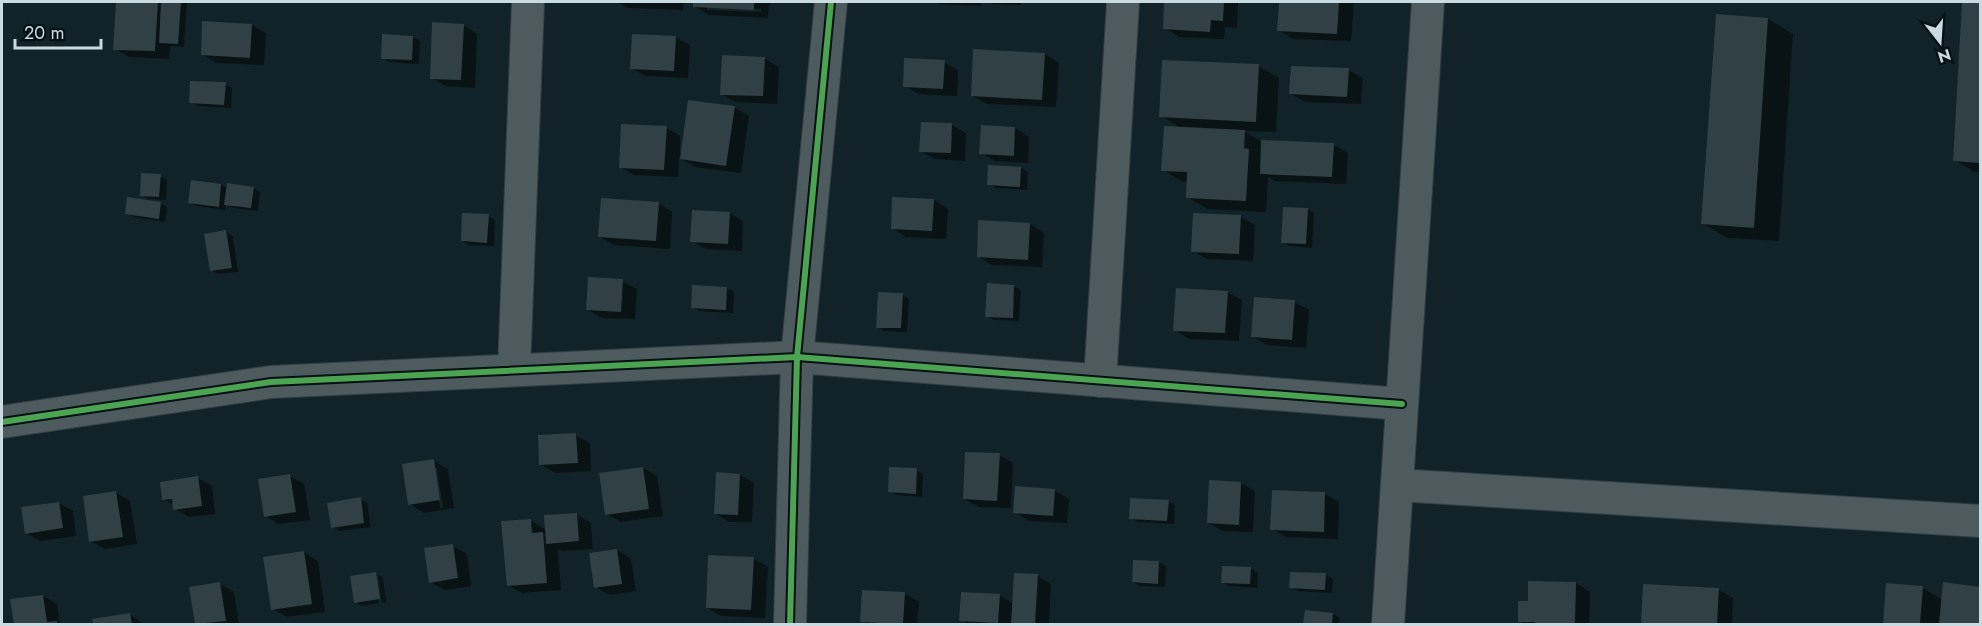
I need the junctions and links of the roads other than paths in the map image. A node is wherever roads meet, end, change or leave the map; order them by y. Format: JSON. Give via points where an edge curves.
{"nodes":[{"id":1,"x":528,"y":2,"type":"edge"},
{"id":2,"x":831,"y":2,"type":"edge"},
{"id":3,"x":1123,"y":2,"type":"edge"},
{"id":4,"x":1428,"y":2,"type":"edge"},
{"id":5,"x":796,"y":357,"type":"junction"},
{"id":6,"x":514,"y":370,"type":"junction"},
{"id":7,"x":1100,"y":381,"type":"junction"},
{"id":8,"x":1402,"y":404,"type":"junction"},
{"id":9,"x":2,"y":422,"type":"edge"},
{"id":10,"x":1397,"y":485,"type":"junction"},
{"id":11,"x":1980,"y":521,"type":"edge"},
{"id":12,"x":790,"y":624,"type":"edge"},
{"id":13,"x":1388,"y":624,"type":"edge"}],
"edges":[{"from":1,"to":6,"type":"street"},
{"from":2,"to":5,"type":"street"},
{"from":3,"to":7,"type":"street"},
{"from":4,"to":8,"type":"street"},
{"from":5,"to":6,"type":"street"},
{"from":5,"to":7,"type":"street"},
{"from":5,"to":12,"type":"street"},
{"from":6,"to":9,"type":"street","via":[[271,382]]},
{"from":7,"to":8,"type":"street"},
{"from":8,"to":10,"type":"street"},
{"from":10,"to":11,"type":"street"},
{"from":10,"to":13,"type":"street"}]}
